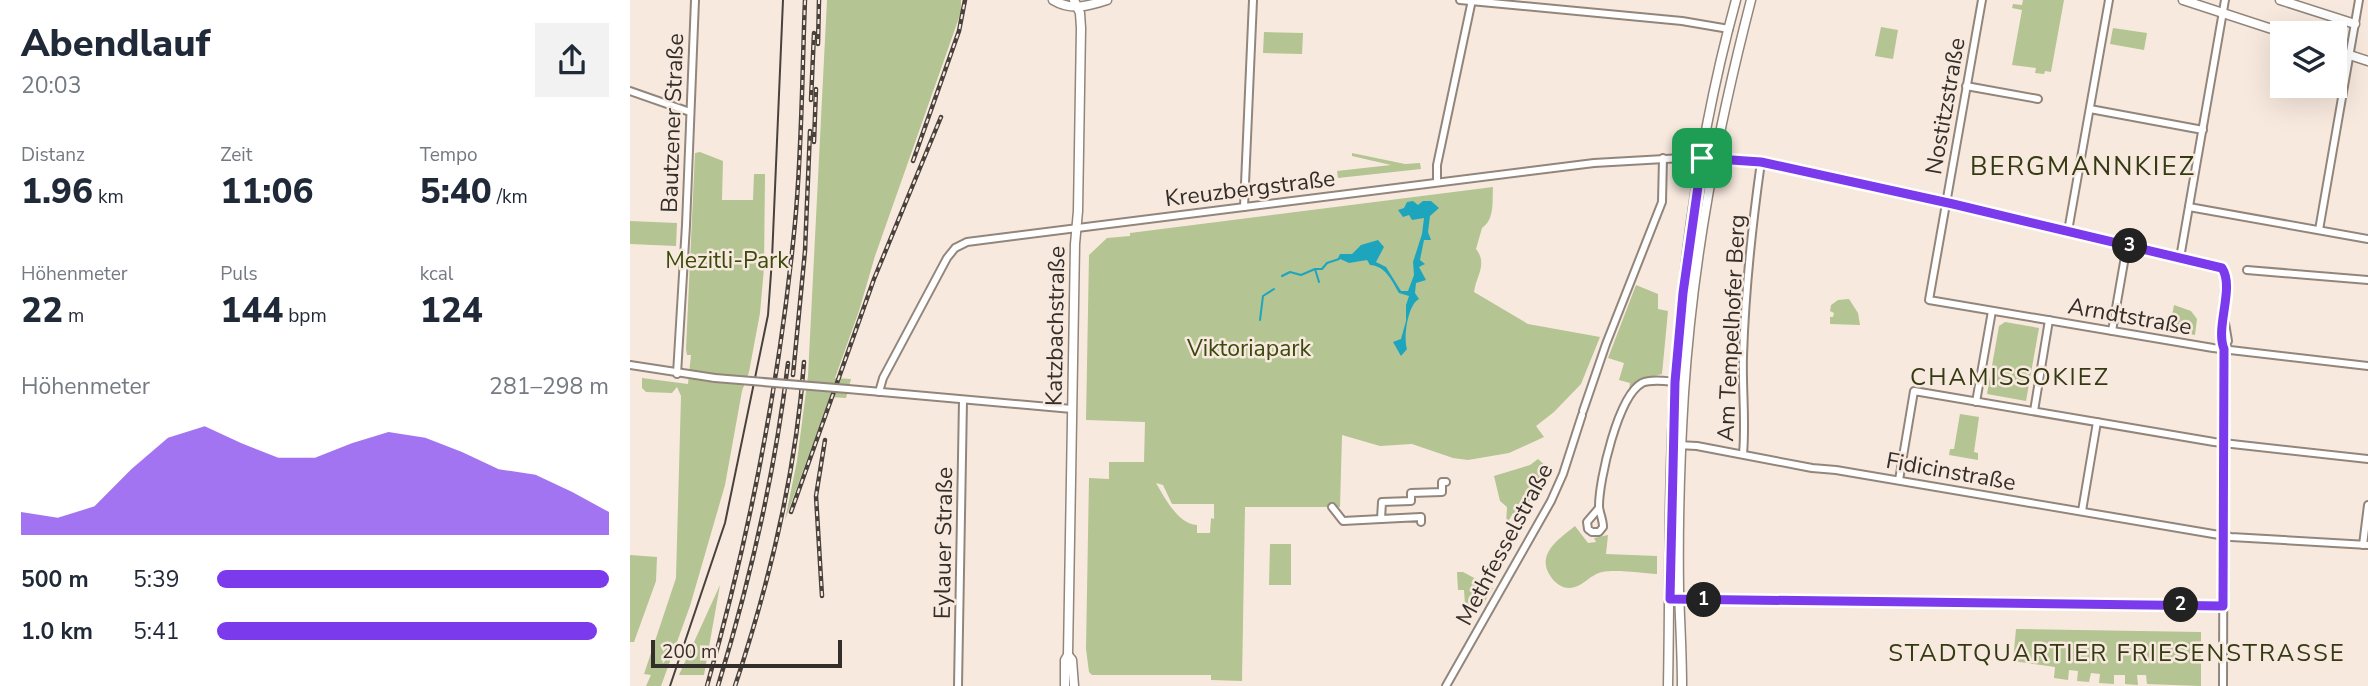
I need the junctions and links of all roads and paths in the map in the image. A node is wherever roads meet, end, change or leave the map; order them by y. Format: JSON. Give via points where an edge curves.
{"nodes":[{"id":1,"x":695,"y":0,"type":"edge"},
{"id":2,"x":1053,"y":0,"type":"edge"},
{"id":3,"x":1107,"y":0,"type":"edge"},
{"id":4,"x":1253,"y":0,"type":"edge"},
{"id":5,"x":1460,"y":0,"type":"edge"},
{"id":6,"x":1736,"y":0,"type":"edge"},
{"id":7,"x":1751,"y":0,"type":"edge"},
{"id":8,"x":1982,"y":0,"type":"edge"},
{"id":9,"x":2109,"y":0,"type":"edge"},
{"id":10,"x":2183,"y":0,"type":"edge"},
{"id":11,"x":2225,"y":0,"type":"edge"},
{"id":12,"x":2280,"y":0,"type":"edge"},
{"id":13,"x":2359,"y":0,"type":"edge"},
{"id":14,"x":1472,"y":1,"type":"edge"},
{"id":15,"x":1076,"y":3,"type":"edge"},
{"id":16,"x":2223,"y":13,"type":"junction"},
{"id":17,"x":2355,"y":24,"type":"junction"},
{"id":18,"x":2270,"y":28,"type":"edge"},
{"id":19,"x":1729,"y":29,"type":"junction"},
{"id":20,"x":2347,"y":54,"type":"edge"},
{"id":21,"x":2350,"y":55,"type":"junction"},
{"id":22,"x":2368,"y":61,"type":"edge"},
{"id":23,"x":1966,"y":86,"type":"junction"},
{"id":24,"x":630,"y":91,"type":"edge"},
{"id":25,"x":2038,"y":99,"type":"dead end"},
{"id":26,"x":2090,"y":109,"type":"junction"},
{"id":27,"x":690,"y":112,"type":"junction"},
{"id":28,"x":2203,"y":130,"type":"junction"},
{"id":29,"x":1663,"y":158,"type":"junction"},
{"id":30,"x":1702,"y":158,"type":"junction"},
{"id":31,"x":1714,"y":158,"type":"junction"},
{"id":32,"x":1761,"y":162,"type":"junction"},
{"id":33,"x":1437,"y":182,"type":"junction"},
{"id":34,"x":1946,"y":203,"type":"junction"},
{"id":35,"x":1244,"y":207,"type":"junction"},
{"id":36,"x":2189,"y":207,"type":"junction"},
{"id":37,"x":1076,"y":228,"type":"junction"},
{"id":38,"x":2319,"y":230,"type":"junction"},
{"id":39,"x":2068,"y":231,"type":"junction"},
{"id":40,"x":2368,"y":239,"type":"edge"},
{"id":41,"x":2127,"y":245,"type":"junction"},
{"id":42,"x":2180,"y":258,"type":"junction"},
{"id":43,"x":2247,"y":270,"type":"dead end"},
{"id":44,"x":2368,"y":279,"type":"edge"},
{"id":45,"x":1929,"y":300,"type":"joint"},
{"id":46,"x":1992,"y":310,"type":"junction"},
{"id":47,"x":2049,"y":320,"type":"junction"},
{"id":48,"x":2112,"y":331,"type":"junction"},
{"id":49,"x":2224,"y":349,"type":"junction"},
{"id":50,"x":630,"y":365,"type":"edge"},
{"id":51,"x":2368,"y":366,"type":"edge"},
{"id":52,"x":677,"y":374,"type":"junction"},
{"id":53,"x":1675,"y":382,"type":"junction"},
{"id":54,"x":879,"y":392,"type":"junction"},
{"id":55,"x":963,"y":400,"type":"junction"},
{"id":56,"x":1976,"y":402,"type":"junction"},
{"id":57,"x":1072,"y":409,"type":"junction"},
{"id":58,"x":2034,"y":411,"type":"junction"},
{"id":59,"x":2097,"y":422,"type":"junction"},
{"id":60,"x":2224,"y":443,"type":"junction"},
{"id":61,"x":1672,"y":445,"type":"junction"},
{"id":62,"x":1682,"y":445,"type":"junction"},
{"id":63,"x":1743,"y":454,"type":"junction"},
{"id":64,"x":2368,"y":459,"type":"edge"},
{"id":65,"x":1899,"y":480,"type":"junction"},
{"id":66,"x":1447,"y":482,"type":"dead end"},
{"id":67,"x":2368,"y":505,"type":"edge"},
{"id":68,"x":1332,"y":507,"type":"dead end"},
{"id":69,"x":1599,"y":508,"type":"dead end"},
{"id":70,"x":2082,"y":511,"type":"junction"},
{"id":71,"x":1381,"y":519,"type":"junction"},
{"id":72,"x":1422,"y":522,"type":"dead end"},
{"id":73,"x":2223,"y":536,"type":"junction"},
{"id":74,"x":2366,"y":545,"type":"edge"},
{"id":75,"x":1670,"y":599,"type":"junction"},
{"id":76,"x":1680,"y":600,"type":"junction"},
{"id":77,"x":2223,"y":606,"type":"junction"},
{"id":78,"x":1069,"y":655,"type":"junction"},
{"id":79,"x":958,"y":686,"type":"edge"},
{"id":80,"x":1065,"y":686,"type":"edge"},
{"id":81,"x":1074,"y":686,"type":"edge"},
{"id":82,"x":1446,"y":686,"type":"edge"},
{"id":83,"x":1668,"y":686,"type":"edge"},
{"id":84,"x":1682,"y":686,"type":"edge"},
{"id":85,"x":2222,"y":686,"type":"edge"}],
"edges":[{"from":1,"to":27,"type":"street","name":"Bautzener Straße"},
{"from":2,"to":15,"type":"main road"},
{"from":3,"to":15,"type":"main road"},
{"from":4,"to":35,"type":"street"},
{"from":5,"to":14,"type":"street"},
{"from":6,"to":19,"type":"main road"},
{"from":7,"to":31,"type":"main road"},
{"from":8,"to":23,"type":"street","name":"Nostitzstraße"},
{"from":9,"to":26,"type":"street"},
{"from":10,"to":16,"type":"main road"},
{"from":11,"to":16,"type":"street"},
{"from":12,"to":17,"type":"main road"},
{"from":13,"to":17,"type":"street"},
{"from":14,"to":19,"type":"street"},
{"from":14,"to":33,"type":"street"},
{"from":15,"to":37,"type":"main road","name":"Katzbachstraße","via":[[1081,29]]},
{"from":16,"to":18,"type":"main road"},
{"from":16,"to":28,"type":"street"},
{"from":17,"to":21,"type":"street"},
{"from":19,"to":30,"type":"main road"},
{"from":20,"to":21,"type":"main road"},
{"from":21,"to":22,"type":"main road"},
{"from":21,"to":38,"type":"street"},
{"from":23,"to":25,"type":"street"},
{"from":23,"to":34,"type":"street","name":"Nostitzstraße"},
{"from":24,"to":27,"type":"street"},
{"from":26,"to":28,"type":"street"},
{"from":26,"to":39,"type":"street"},
{"from":27,"to":52,"type":"street","name":"Bautzener Straße"},
{"from":28,"to":36,"type":"street"},
{"from":29,"to":30,"type":"street","name":"Kreuzbergstraße"},
{"from":29,"to":33,"type":"street","name":"Kreuzbergstraße"},
{"from":29,"to":82,"type":"street","name":"Methfesselstraße","via":[[1662,202],[1606,345],[1563,474]]},
{"from":30,"to":31,"type":"street","name":"Kreuzbergstraße"},
{"from":30,"to":53,"type":"main road"},
{"from":31,"to":32,"type":"street","name":"Kreuzbergstraße"},
{"from":31,"to":62,"type":"main road","via":[[1692,307]]},
{"from":32,"to":34,"type":"street","name":"Kreuzbergstraße"},
{"from":32,"to":63,"type":"street","name":"Am Tempelhofer Berg","via":[[1746,295]]},
{"from":33,"to":35,"type":"street","name":"Kreuzbergstraße"},
{"from":34,"to":39,"type":"street","name":"Kreuzbergstraße"},
{"from":34,"to":45,"type":"street","name":"Nostitzstraße"},
{"from":35,"to":37,"type":"street","name":"Kreuzbergstraße"},
{"from":36,"to":38,"type":"street"},
{"from":36,"to":42,"type":"street"},
{"from":37,"to":54,"type":"street","name":"Kreuzbergstraße","via":[[972,241],[955,248]]},
{"from":37,"to":57,"type":"main road","name":"Katzbachstraße"},
{"from":38,"to":40,"type":"street"},
{"from":39,"to":41,"type":"street","name":"Kreuzbergstraße"},
{"from":41,"to":42,"type":"street","name":"Kreuzbergstraße"},
{"from":41,"to":48,"type":"street"},
{"from":42,"to":49,"type":"street","name":"Kreuzbergstraße","via":[[2225,272]]},
{"from":43,"to":44,"type":"street"},
{"from":45,"to":46,"type":"street","name":"Arndtstraße"},
{"from":46,"to":47,"type":"street","name":"Arndtstraße"},
{"from":46,"to":56,"type":"street"},
{"from":47,"to":48,"type":"street","name":"Arndtstraße"},
{"from":47,"to":58,"type":"street"},
{"from":48,"to":49,"type":"street","name":"Arndtstraße"},
{"from":49,"to":51,"type":"street","name":"Arndtstraße"},
{"from":49,"to":60,"type":"street"},
{"from":50,"to":52,"type":"street"},
{"from":52,"to":54,"type":"street","bridge":true},
{"from":53,"to":61,"type":"main road"},
{"from":53,"to":69,"type":"street","via":[[1645,382],[1633,392],[1608,446]]},
{"from":54,"to":55,"type":"street"},
{"from":55,"to":57,"type":"street"},
{"from":55,"to":79,"type":"street","name":"Eylauer Straße"},
{"from":56,"to":58,"type":"street"},
{"from":56,"to":65,"type":"street","via":[[1914,391]]},
{"from":57,"to":78,"type":"main road","name":"Katzbachstraße"},
{"from":58,"to":59,"type":"street"},
{"from":59,"to":60,"type":"street"},
{"from":59,"to":70,"type":"street"},
{"from":60,"to":64,"type":"street"},
{"from":60,"to":73,"type":"street"},
{"from":61,"to":62,"type":"street","name":"Fidicinstraße"},
{"from":61,"to":75,"type":"main road"},
{"from":62,"to":63,"type":"street","name":"Fidicinstraße"},
{"from":62,"to":76,"type":"main road"},
{"from":63,"to":65,"type":"street","name":"Fidicinstraße"},
{"from":65,"to":70,"type":"street","name":"Fidicinstraße"},
{"from":66,"to":71,"type":"street","via":[[1442,482],[1442,492],[1411,493],[1411,501],[1382,502]]},
{"from":67,"to":74,"type":"street"},
{"from":68,"to":71,"type":"street","via":[[1343,521]]},
{"from":70,"to":73,"type":"street","name":"Fidicinstraße"},
{"from":71,"to":72,"type":"street","via":[[1421,517]]},
{"from":73,"to":74,"type":"street","name":"Fidicinstraße"},
{"from":73,"to":77,"type":"street"},
{"from":75,"to":76,"type":"main road"},
{"from":75,"to":83,"type":"main road"},
{"from":76,"to":77,"type":"street"},
{"from":76,"to":84,"type":"main road"},
{"from":77,"to":85,"type":"street"},
{"from":78,"to":80,"type":"main road","name":"Katzbachstraße"},
{"from":78,"to":81,"type":"main road","name":"Katzbachstraße"}]}
